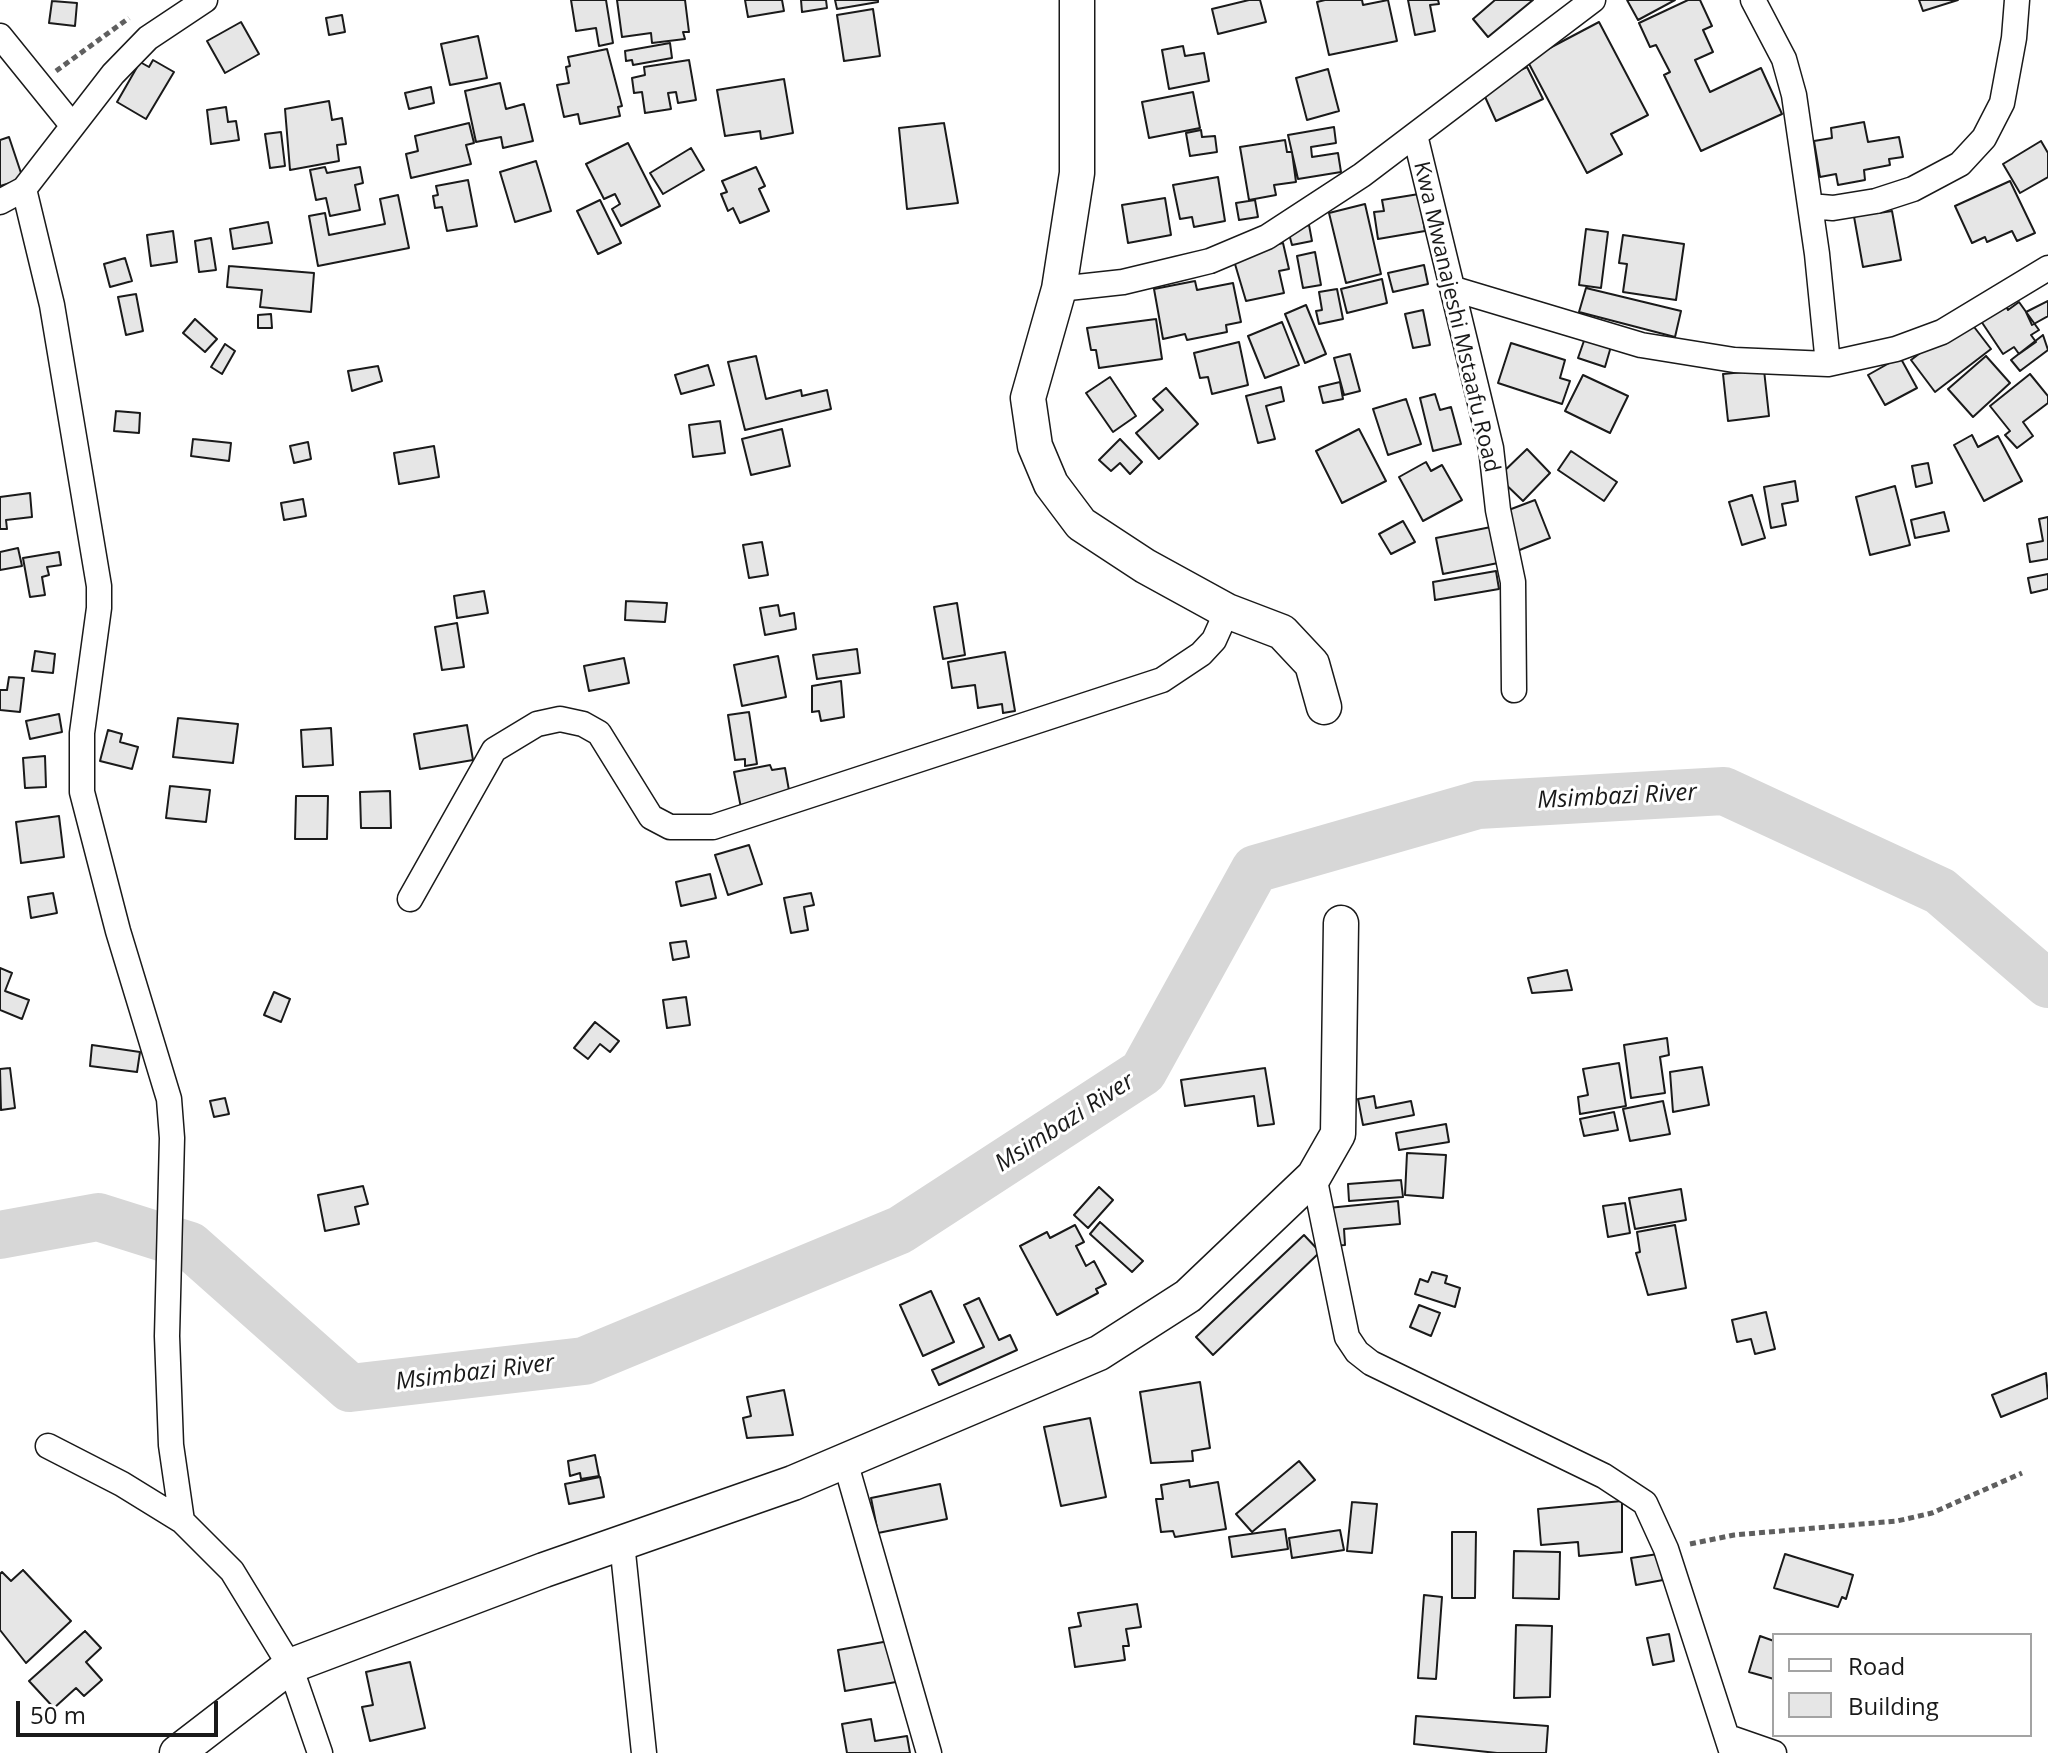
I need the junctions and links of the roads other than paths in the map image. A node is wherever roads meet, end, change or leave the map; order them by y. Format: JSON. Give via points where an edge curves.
{"nodes":[{"id":1,"x":205,"y":0,"type":"edge"},
{"id":2,"x":1077,"y":0,"type":"edge"},
{"id":3,"x":1593,"y":0,"type":"edge"},
{"id":4,"x":1753,"y":0,"type":"edge"},
{"id":5,"x":2017,"y":0,"type":"edge"},
{"id":6,"x":0,"y":36,"type":"edge"},
{"id":7,"x":72,"y":125,"type":"junction"},
{"id":8,"x":1415,"y":135,"type":"junction"},
{"id":9,"x":24,"y":189,"type":"junction"},
{"id":10,"x":0,"y":202,"type":"edge"},
{"id":11,"x":1810,"y":206,"type":"junction"},
{"id":12,"x":2048,"y":268,"type":"edge"},
{"id":13,"x":1059,"y":289,"type":"junction"},
{"id":14,"x":1454,"y":289,"type":"junction"},
{"id":15,"x":1828,"y":364,"type":"junction"},
{"id":16,"x":1227,"y":611,"type":"junction"},
{"id":17,"x":1514,"y":690,"type":"dead end"},
{"id":18,"x":1324,"y":707,"type":"dead end"},
{"id":19,"x":410,"y":899,"type":"dead end"},
{"id":20,"x":1341,"y":923,"type":"dead end"},
{"id":21,"x":1314,"y":1176,"type":"junction"},
{"id":22,"x":48,"y":1446,"type":"dead end"},
{"id":23,"x":845,"y":1461,"type":"junction"},
{"id":24,"x":182,"y":1521,"type":"junction"},
{"id":25,"x":622,"y":1543,"type":"junction"},
{"id":26,"x":290,"y":1666,"type":"junction"},
{"id":27,"x":1730,"y":1745,"type":"edge"},
{"id":28,"x":177,"y":1753,"type":"edge"},
{"id":29,"x":320,"y":1753,"type":"edge"},
{"id":30,"x":644,"y":1753,"type":"edge"},
{"id":31,"x":929,"y":1753,"type":"edge"},
{"id":32,"x":1774,"y":1753,"type":"edge"}],
"edges":[{"from":1,"to":7,"type":"street","via":[[148,38]]},
{"from":2,"to":13,"type":"street","via":[[1077,173]]},
{"from":3,"to":8,"type":"street"},
{"from":4,"to":11,"type":"street","via":[[1791,83]]},
{"from":5,"to":11,"type":"street","via":[[2002,103],[1984,138],[1960,164],[1876,201]]},
{"from":6,"to":7,"type":"street"},
{"from":7,"to":9,"type":"street"},
{"from":8,"to":13,"type":"street","via":[[1267,237],[1210,261],[1123,282]]},
{"from":8,"to":14,"type":"street","name":"Kwa Mwanajeshi Mstaafu Road"},
{"from":9,"to":10,"type":"street"},
{"from":9,"to":24,"type":"street","via":[[52,305],[99,586],[82,733],[82,792],[169,1099],[167,1336],[171,1445]]},
{"from":11,"to":15,"type":"street"},
{"from":12,"to":15,"type":"street","via":[[1942,332]]},
{"from":13,"to":16,"type":"street","via":[[1028,398],[1035,446],[1051,484],[1081,524]]},
{"from":14,"to":15,"type":"street","via":[[1641,345],[1734,360]]},
{"from":14,"to":17,"type":"street","name":"Kwa Mwanajeshi Mstaafu Road","via":[[1491,448],[1513,582]]},
{"from":16,"to":18,"type":"street","via":[[1282,632],[1312,664]]},
{"from":16,"to":19,"type":"street","via":[[1201,654],[1162,680],[713,827],[670,827],[651,817],[599,733],[560,719],[537,724],[494,750]]},
{"from":20,"to":21,"type":"street","via":[[1338,1134]]},
{"from":21,"to":23,"type":"street","via":[[1188,1296],[1099,1353]]},
{"from":21,"to":27,"type":"street","via":[[1347,1337],[1357,1352],[1534,1440],[1645,1503],[1666,1549]]},
{"from":22,"to":24,"type":"street"},
{"from":23,"to":25,"type":"street"},
{"from":23,"to":31,"type":"street"},
{"from":24,"to":26,"type":"street","via":[[232,1571]]},
{"from":25,"to":26,"type":"street"},
{"from":25,"to":30,"type":"street"},
{"from":26,"to":28,"type":"street"},
{"from":26,"to":29,"type":"street"},
{"from":27,"to":32,"type":"street"}]}
